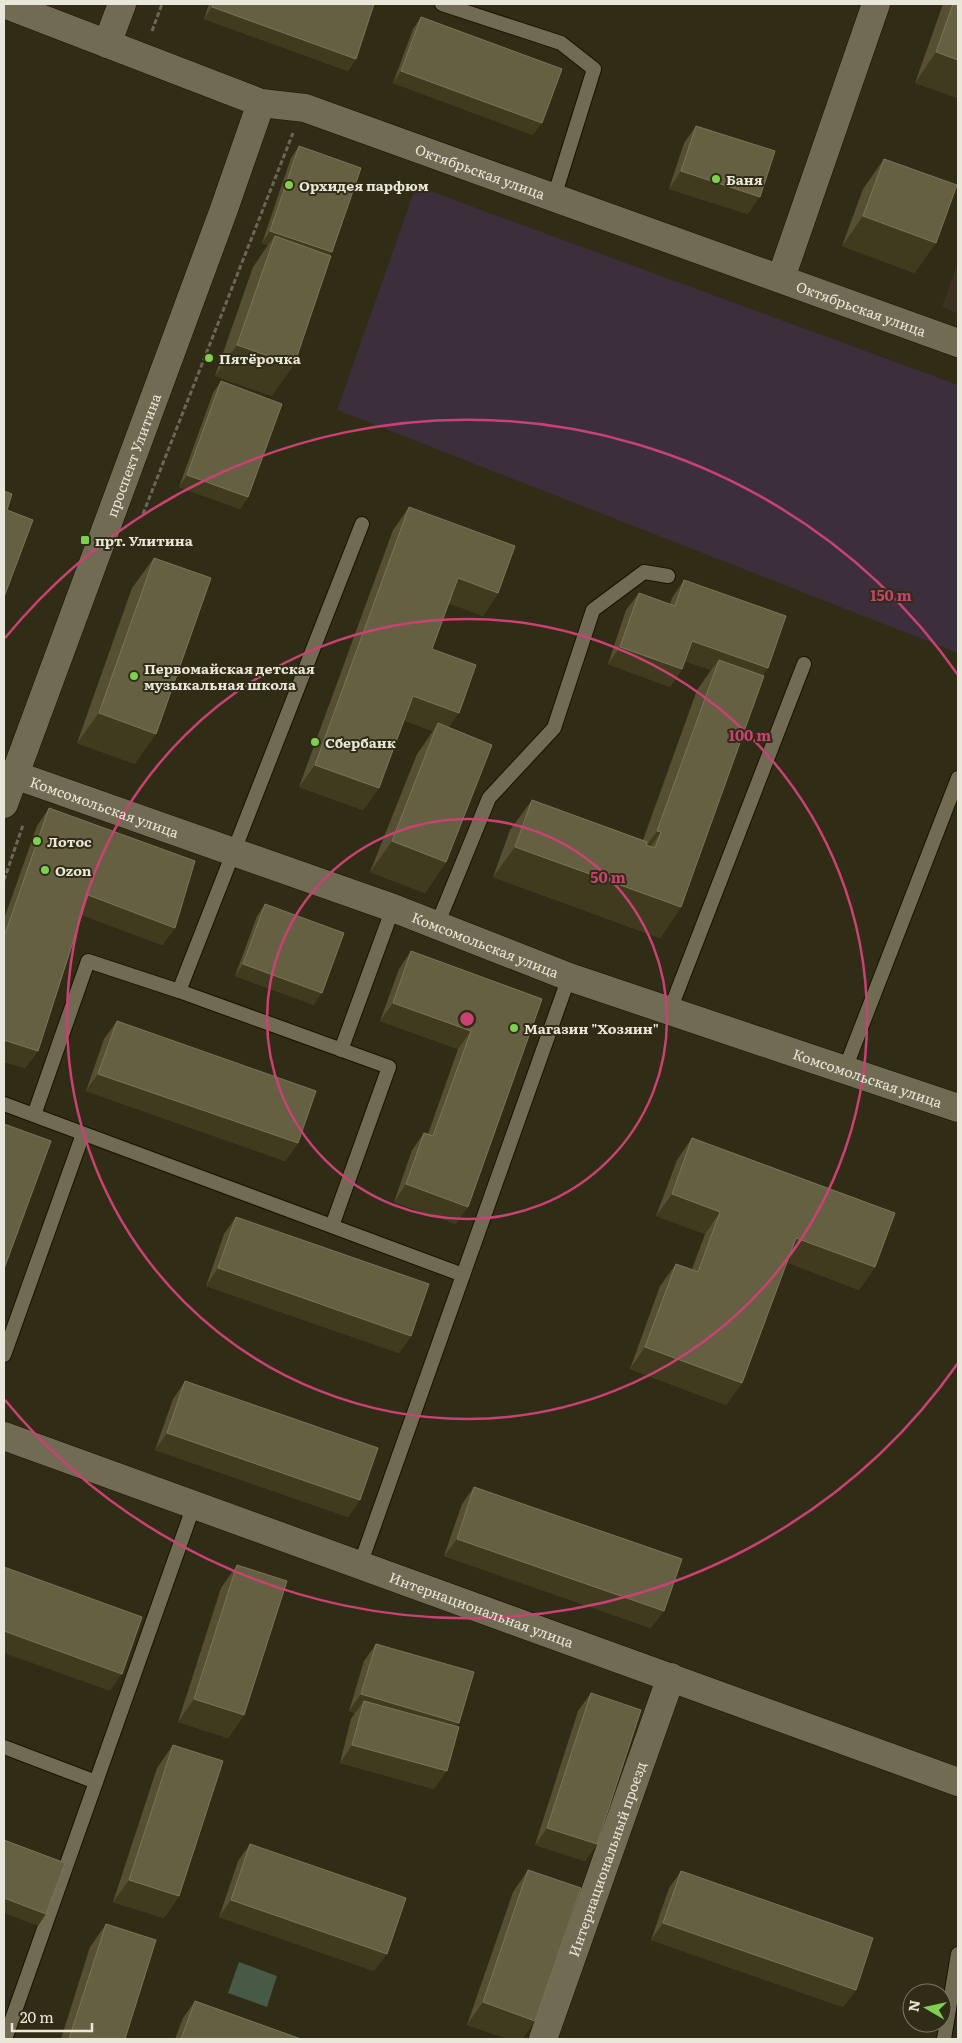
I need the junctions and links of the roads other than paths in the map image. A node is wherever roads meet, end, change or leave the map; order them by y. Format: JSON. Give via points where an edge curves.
{"nodes":[{"id":1,"x":4,"y":4,"type":"edge"},
{"id":2,"x":122,"y":4,"type":"edge"},
{"id":3,"x":442,"y":4,"type":"edge"},
{"id":4,"x":876,"y":4,"type":"edge"},
{"id":5,"x":106,"y":44,"type":"junction"},
{"id":6,"x":261,"y":103,"type":"junction"},
{"id":7,"x":554,"y":197,"type":"junction"},
{"id":8,"x":781,"y":278,"type":"junction"},
{"id":9,"x":958,"y":343,"type":"edge"},
{"id":10,"x":362,"y":524,"type":"dead end"},
{"id":11,"x":668,"y":576,"type":"dead end"},
{"id":12,"x":804,"y":664,"type":"dead end"},
{"id":13,"x":958,"y":778,"type":"edge"},
{"id":14,"x":26,"y":780,"type":"junction"},
{"id":15,"x":4,"y":804,"type":"edge"},
{"id":16,"x":235,"y":851,"type":"junction"},
{"id":17,"x":394,"y":908,"type":"junction"},
{"id":18,"x":437,"y":925,"type":"junction"},
{"id":19,"x":568,"y":977,"type":"junction"},
{"id":20,"x":178,"y":991,"type":"junction"},
{"id":21,"x":670,"y":1010,"type":"junction"},
{"id":22,"x":341,"y":1050,"type":"junction"},
{"id":23,"x":845,"y":1069,"type":"junction"},
{"id":24,"x":4,"y":1104,"type":"edge"},
{"id":25,"x":958,"y":1108,"type":"edge"},
{"id":26,"x":34,"y":1115,"type":"junction"},
{"id":27,"x":83,"y":1134,"type":"junction"},
{"id":28,"x":332,"y":1226,"type":"junction"},
{"id":29,"x":463,"y":1275,"type":"junction"},
{"id":30,"x":4,"y":1355,"type":"edge"},
{"id":31,"x":4,"y":1436,"type":"edge"},
{"id":32,"x":194,"y":1505,"type":"junction"},
{"id":33,"x":360,"y":1565,"type":"junction"},
{"id":34,"x":670,"y":1678,"type":"junction"},
{"id":35,"x":4,"y":1747,"type":"edge"},
{"id":36,"x":96,"y":1782,"type":"junction"},
{"id":37,"x":958,"y":1782,"type":"edge"},
{"id":38,"x":958,"y":1954,"type":"edge"},
{"id":39,"x":5,"y":2039,"type":"edge"},
{"id":40,"x":543,"y":2039,"type":"edge"},
{"id":41,"x":944,"y":2039,"type":"edge"}],
"edges":[{"from":1,"to":5,"type":"street","name":"Октябрьская улица"},
{"from":2,"to":5,"type":"street"},
{"from":3,"to":7,"type":"lane","via":[[560,43],[594,69]]},
{"from":4,"to":8,"type":"street"},
{"from":5,"to":6,"type":"street","name":"Октябрьская улица"},
{"from":6,"to":7,"type":"street","name":"Октябрьская улица","via":[[305,108]]},
{"from":6,"to":14,"type":"street","name":"проспект Улитина"},
{"from":7,"to":8,"type":"street","name":"Октябрьская улица"},
{"from":8,"to":9,"type":"street","name":"Октябрьская улица"},
{"from":10,"to":16,"type":"lane"},
{"from":11,"to":18,"type":"lane","via":[[644,572],[593,610],[554,728],[489,798]]},
{"from":12,"to":21,"type":"lane"},
{"from":13,"to":23,"type":"lane"},
{"from":14,"to":15,"type":"street","name":"проспект Улитина"},
{"from":14,"to":16,"type":"street","name":"Комсомольская улица"},
{"from":16,"to":17,"type":"street","name":"Комсомольская улица"},
{"from":16,"to":20,"type":"lane"},
{"from":17,"to":18,"type":"street","name":"Комсомольская улица"},
{"from":17,"to":22,"type":"lane"},
{"from":18,"to":19,"type":"street","name":"Комсомольская улица"},
{"from":19,"to":21,"type":"street","name":"Комсомольская улица"},
{"from":19,"to":29,"type":"lane"},
{"from":20,"to":22,"type":"lane"},
{"from":20,"to":26,"type":"lane","via":[[88,961]]},
{"from":21,"to":23,"type":"street","name":"Комсомольская улица"},
{"from":22,"to":28,"type":"lane","via":[[389,1067]]},
{"from":23,"to":25,"type":"street","name":"Комсомольская улица"},
{"from":24,"to":26,"type":"lane"},
{"from":26,"to":27,"type":"lane"},
{"from":27,"to":28,"type":"lane"},
{"from":27,"to":30,"type":"lane"},
{"from":28,"to":29,"type":"lane"},
{"from":29,"to":33,"type":"lane"},
{"from":31,"to":32,"type":"street","name":"Интернациональная улица"},
{"from":32,"to":33,"type":"street","name":"Интернациональная улица"},
{"from":32,"to":36,"type":"lane"},
{"from":33,"to":34,"type":"street","name":"Интернациональная улица"},
{"from":34,"to":37,"type":"street","name":"Интернациональная улица"},
{"from":34,"to":40,"type":"street","name":"Интернациональный проезд"},
{"from":35,"to":36,"type":"lane"},
{"from":36,"to":39,"type":"lane"},
{"from":38,"to":41,"type":"lane"}]}
